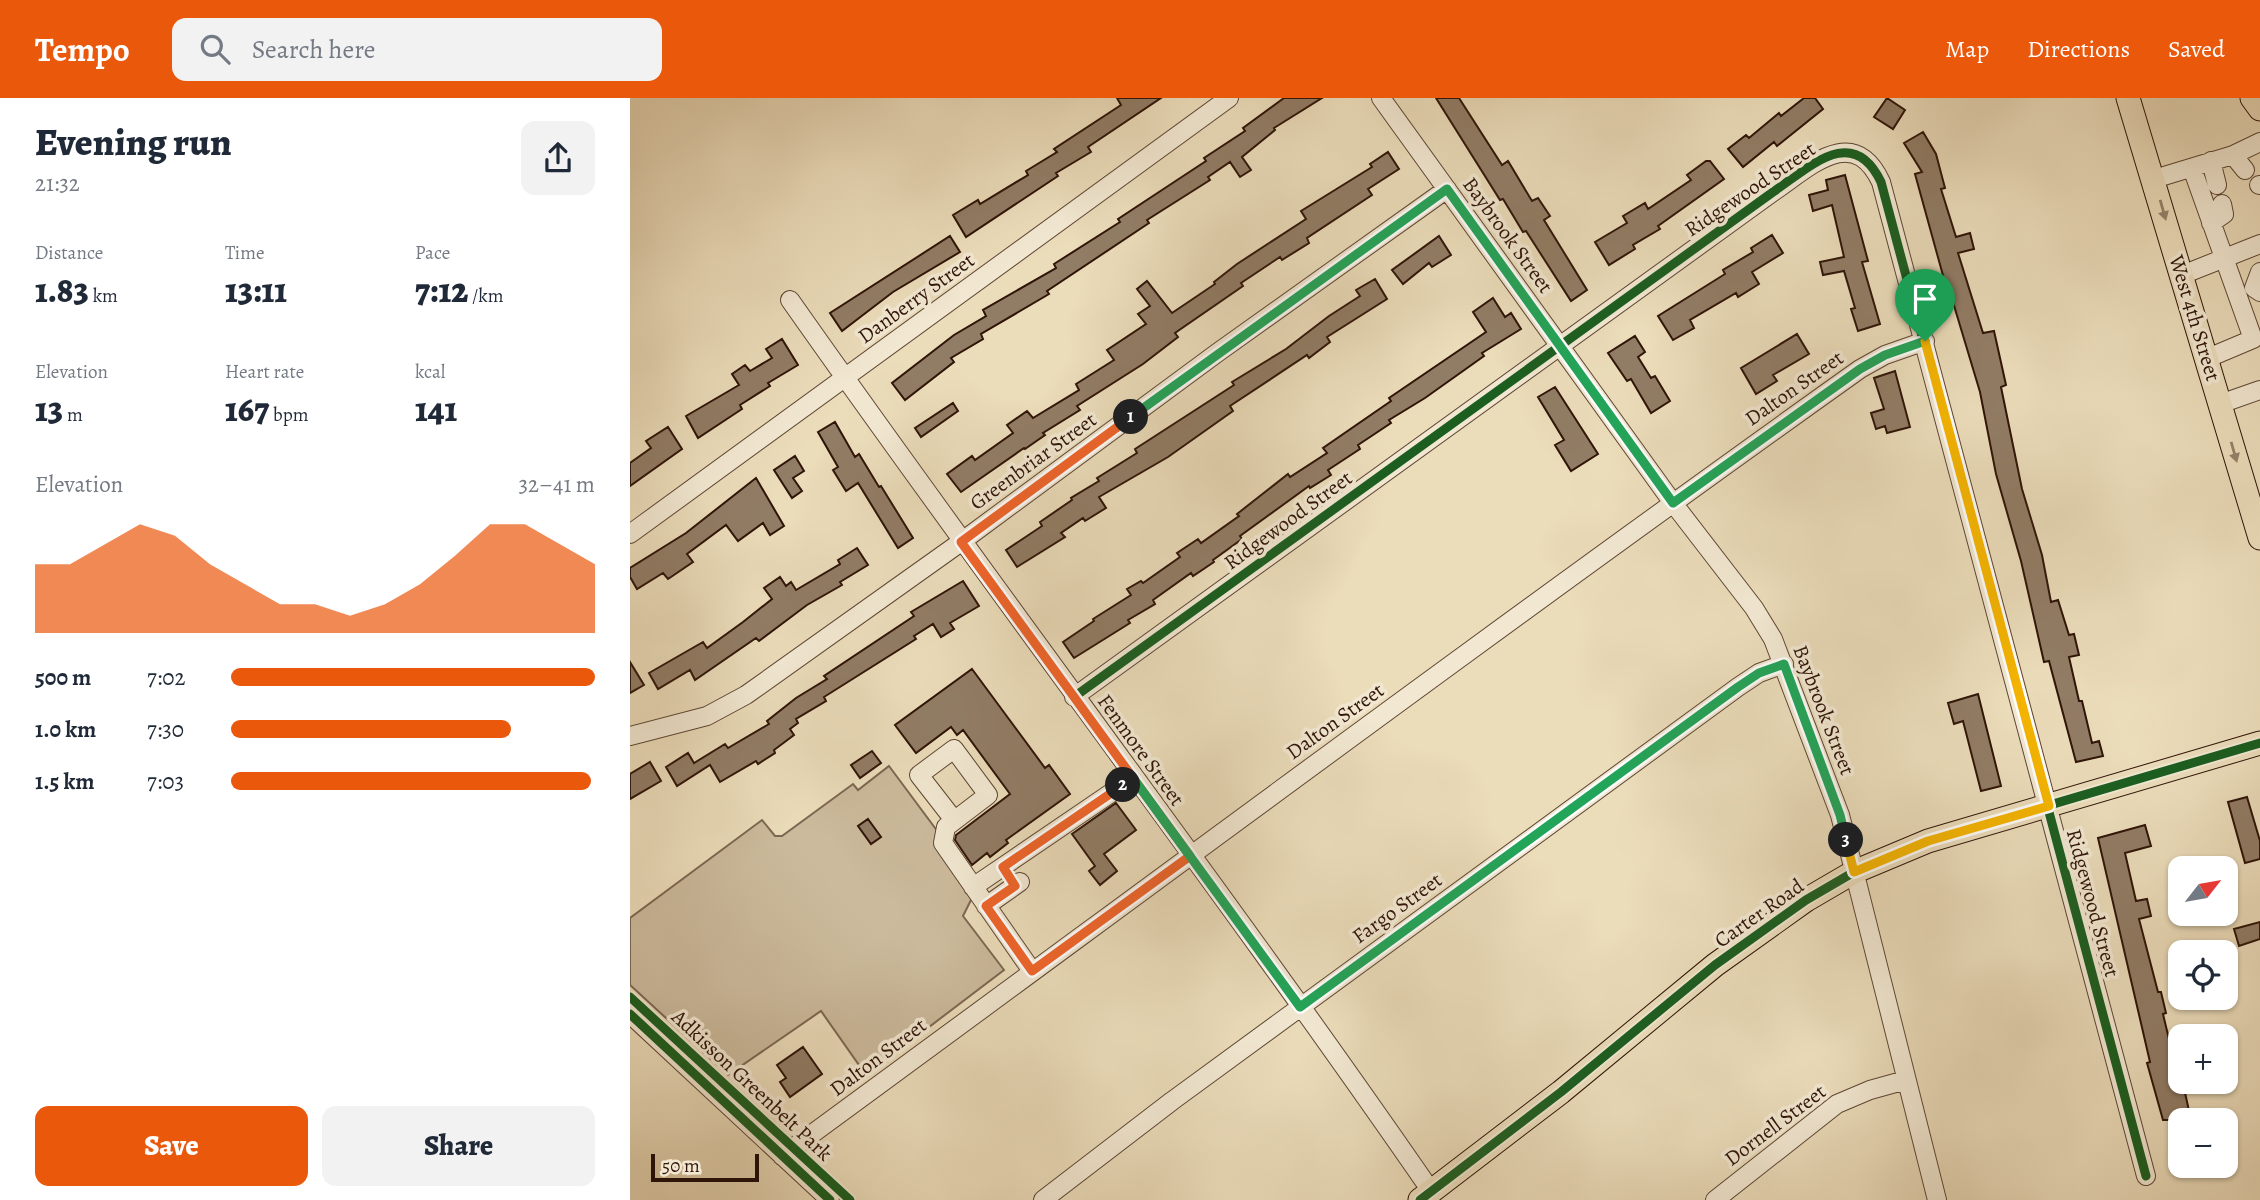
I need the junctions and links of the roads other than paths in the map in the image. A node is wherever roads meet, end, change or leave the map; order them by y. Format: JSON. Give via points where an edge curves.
{"nodes":[{"id":1,"x":1229,"y":98,"type":"edge"},
{"id":2,"x":1381,"y":98,"type":"edge"},
{"id":3,"x":2128,"y":98,"type":"edge"},
{"id":4,"x":2252,"y":98,"type":"edge"},
{"id":5,"x":2260,"y":109,"type":"edge"},
{"id":6,"x":2258,"y":148,"type":"edge"},
{"id":7,"x":2233,"y":155,"type":"junction"},
{"id":8,"x":2211,"y":162,"type":"junction"},
{"id":9,"x":2192,"y":167,"type":"junction"},
{"id":10,"x":2245,"y":170,"type":"dead end"},
{"id":11,"x":2154,"y":179,"type":"junction"},
{"id":12,"x":2217,"y":185,"type":"dead end"},
{"id":13,"x":1447,"y":189,"type":"junction"},
{"id":14,"x":2222,"y":204,"type":"dead end"},
{"id":15,"x":2211,"y":223,"type":"junction"},
{"id":16,"x":2260,"y":244,"type":"edge"},
{"id":17,"x":2225,"y":259,"type":"junction"},
{"id":18,"x":2182,"y":275,"type":"junction"},
{"id":19,"x":2259,"y":284,"type":"edge"},
{"id":20,"x":2237,"y":294,"type":"junction"},
{"id":21,"x":790,"y":300,"type":"dead end"},
{"id":22,"x":2257,"y":337,"type":"edge"},
{"id":23,"x":1925,"y":341,"type":"junction"},
{"id":24,"x":1559,"y":344,"type":"junction"},
{"id":25,"x":2208,"y":358,"type":"junction"},
{"id":26,"x":845,"y":378,"type":"junction"},
{"id":27,"x":2260,"y":390,"type":"edge"},
{"id":28,"x":2220,"y":404,"type":"junction"},
{"id":29,"x":1673,"y":503,"type":"junction"},
{"id":30,"x":630,"y":534,"type":"edge"},
{"id":31,"x":2260,"y":538,"type":"edge"},
{"id":32,"x":961,"y":542,"type":"junction"},
{"id":33,"x":1784,"y":664,"type":"junction"},
{"id":34,"x":1074,"y":697,"type":"junction"},
{"id":35,"x":630,"y":736,"type":"edge"},
{"id":36,"x":2260,"y":743,"type":"edge"},
{"id":37,"x":1133,"y":778,"type":"junction"},
{"id":38,"x":2049,"y":806,"type":"junction"},
{"id":39,"x":954,"y":821,"type":"dead end"},
{"id":40,"x":1190,"y":856,"type":"junction"},
{"id":41,"x":1003,"y":867,"type":"junction"},
{"id":42,"x":1854,"y":872,"type":"junction"},
{"id":43,"x":973,"y":887,"type":"junction"},
{"id":44,"x":986,"y":906,"type":"junction"},
{"id":45,"x":1032,"y":971,"type":"junction"},
{"id":46,"x":1300,"y":1007,"type":"junction"},
{"id":47,"x":630,"y":1014,"type":"edge"},
{"id":48,"x":1906,"y":1080,"type":"junction"},
{"id":49,"x":782,"y":1156,"type":"junction"},
{"id":50,"x":2146,"y":1175,"type":"dead end"},
{"id":51,"x":1425,"y":1196,"type":"edge"},
{"id":52,"x":830,"y":1200,"type":"edge"},
{"id":53,"x":1043,"y":1200,"type":"edge"},
{"id":54,"x":1714,"y":1200,"type":"edge"},
{"id":55,"x":1937,"y":1200,"type":"edge"}],
"edges":[{"from":1,"to":26,"type":"street","name":"Danberry Street"},
{"from":2,"to":13,"type":"street","name":"Baybrook Street"},
{"from":3,"to":11,"type":"main road","name":"West 4th Street"},
{"from":4,"to":5,"type":"main road"},
{"from":6,"to":7,"type":"street"},
{"from":7,"to":8,"type":"street"},
{"from":7,"to":10,"type":"street"},
{"from":8,"to":9,"type":"street"},
{"from":8,"to":12,"type":"street"},
{"from":9,"to":11,"type":"street"},
{"from":9,"to":15,"type":"street"},
{"from":11,"to":18,"type":"main road","name":"West 4th Street","one_way":true},
{"from":13,"to":24,"type":"street","name":"Baybrook Street"},
{"from":13,"to":32,"type":"street","name":"Greenbriar Street"},
{"from":14,"to":15,"type":"street","via":[[2224,214]]},
{"from":15,"to":17,"type":"street"},
{"from":16,"to":17,"type":"street"},
{"from":17,"to":18,"type":"street"},
{"from":17,"to":20,"type":"street"},
{"from":18,"to":25,"type":"main road","name":"West 4th Street"},
{"from":19,"to":20,"type":"street"},
{"from":20,"to":22,"type":"street"},
{"from":21,"to":26,"type":"street","name":"Fenmore Street"},
{"from":22,"to":25,"type":"street"},
{"from":23,"to":24,"type":"street","name":"Ridgewood Street","via":[[1881,182],[1865,158],[1843,151],[1773,192]]},
{"from":23,"to":29,"type":"street","name":"Dalton Street","via":[[1860,369]]},
{"from":23,"to":38,"type":"street","name":"Ridgewood Street"},
{"from":24,"to":29,"type":"street","name":"Baybrook Street"},
{"from":24,"to":34,"type":"street","name":"Ridgewood Street"},
{"from":25,"to":28,"type":"main road","name":"West 4th Street"},
{"from":26,"to":30,"type":"street","name":"Danberry Street"},
{"from":26,"to":32,"type":"street","name":"Fenmore Street"},
{"from":27,"to":28,"type":"street"},
{"from":28,"to":31,"type":"main road","name":"West 4th Street","one_way":true},
{"from":29,"to":33,"type":"street","name":"Baybrook Street","via":[[1754,608]]},
{"from":29,"to":40,"type":"street","name":"Dalton Street"},
{"from":32,"to":34,"type":"street","name":"Fenmore Street"},
{"from":32,"to":35,"type":"street","name":"Greenbriar Street","via":[[746,695],[707,716]]},
{"from":33,"to":42,"type":"street","name":"Baybrook Street","via":[[1840,815]]},
{"from":33,"to":46,"type":"street","name":"Fargo Street","via":[[1738,687]]},
{"from":34,"to":37,"type":"street","name":"Fenmore Street"},
{"from":36,"to":38,"type":"main road","name":"Carter Road"},
{"from":37,"to":40,"type":"street","name":"Fenmore Street"},
{"from":37,"to":41,"type":"street"},
{"from":38,"to":42,"type":"main road","name":"Carter Road","via":[[1928,841]]},
{"from":38,"to":50,"type":"street","name":"Ridgewood Street"},
{"from":39,"to":43,"type":"street","via":[[946,827],[943,843]]},
{"from":40,"to":45,"type":"street","name":"Dalton Street"},
{"from":40,"to":46,"type":"street","name":"Fenmore Street"},
{"from":41,"to":43,"type":"street"},
{"from":41,"to":44,"type":"street","via":[[1018,884]]},
{"from":42,"to":48,"type":"street","name":"Baybrook Street"},
{"from":42,"to":51,"type":"main road","name":"Carter Road","via":[[1806,900],[1716,965]]},
{"from":43,"to":44,"type":"street"},
{"from":44,"to":45,"type":"street"},
{"from":45,"to":49,"type":"street","name":"Dalton Street"},
{"from":46,"to":51,"type":"street","name":"Fenmore Street"},
{"from":46,"to":53,"type":"street","name":"Fargo Street"},
{"from":47,"to":49,"type":"street"},
{"from":48,"to":54,"type":"street","name":"Dornell Street","via":[[1837,1104]]},
{"from":48,"to":55,"type":"street","name":"Baybrook Street"},
{"from":49,"to":52,"type":"street"}]}
